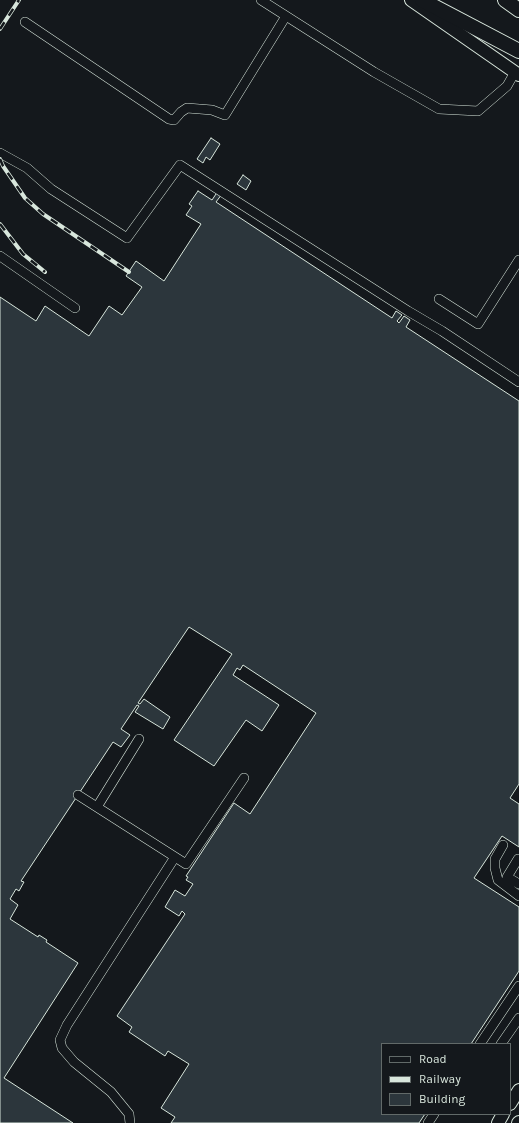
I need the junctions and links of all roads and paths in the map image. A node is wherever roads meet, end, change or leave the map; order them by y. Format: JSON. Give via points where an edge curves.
{"nodes":[{"id":1,"x":261,"y":0,"type":"edge"},
{"id":2,"x":411,"y":0,"type":"edge"},
{"id":3,"x":422,"y":0,"type":"edge"},
{"id":4,"x":505,"y":0,"type":"edge"},
{"id":5,"x":519,"y":10,"type":"edge"},
{"id":6,"x":286,"y":16,"type":"junction"},
{"id":7,"x":25,"y":22,"type":"dead end"},
{"id":8,"x":519,"y":51,"type":"edge"},
{"id":9,"x":517,"y":73,"type":"edge"},
{"id":10,"x":0,"y":153,"type":"edge"},
{"id":11,"x":0,"y":256,"type":"edge"},
{"id":12,"x":519,"y":260,"type":"edge"},
{"id":13,"x":439,"y":299,"type":"dead end"},
{"id":14,"x":75,"y":308,"type":"dead end"},
{"id":15,"x":519,"y":382,"type":"edge"},
{"id":16,"x":139,"y":739,"type":"dead end"},
{"id":17,"x":244,"y":778,"type":"dead end"},
{"id":18,"x":78,"y":795,"type":"dead end"},
{"id":19,"x":97,"y":807,"type":"junction"},
{"id":20,"x":502,"y":845,"type":"dead end"},
{"id":21,"x":175,"y":857,"type":"junction"},
{"id":22,"x":519,"y":860,"type":"edge"},
{"id":23,"x":519,"y":884,"type":"edge"},
{"id":24,"x":519,"y":896,"type":"edge"},
{"id":25,"x":519,"y":986,"type":"edge"},
{"id":26,"x":519,"y":1019,"type":"edge"},
{"id":27,"x":481,"y":1043,"type":"edge"},
{"id":28,"x":502,"y":1043,"type":"edge"},
{"id":29,"x":519,"y":1090,"type":"edge"},
{"id":30,"x":511,"y":1102,"type":"edge"},
{"id":31,"x":130,"y":1123,"type":"edge"}],
"edges":[{"from":1,"to":6,"type":"lane"},
{"from":2,"to":9,"type":"main road"},
{"from":3,"to":8,"type":"highway"},
{"from":4,"to":5,"type":"highway"},
{"from":6,"to":7,"type":"lane","via":[[225,115],[212,110],[187,108],[174,120]]},
{"from":6,"to":9,"type":"lane","via":[[374,72],[439,109],[478,111]]},
{"from":10,"to":15,"type":"lane","via":[[27,168],[51,189],[127,238],[180,165]]},
{"from":11,"to":14,"type":"lane"},
{"from":12,"to":13,"type":"lane","via":[[478,324]]},
{"from":16,"to":19,"type":"lane"},
{"from":17,"to":21,"type":"lane","via":[[186,864]]},
{"from":18,"to":19,"type":"lane"},
{"from":19,"to":21,"type":"lane"},
{"from":20,"to":24,"type":"lane","via":[[495,859],[498,880]]},
{"from":21,"to":31,"type":"lane","via":[[67,1025],[60,1040],[62,1048],[74,1062],[111,1092],[129,1114]]},
{"from":22,"to":23,"type":"lane","via":[[507,877]]},
{"from":25,"to":27,"type":"lane"},
{"from":26,"to":28,"type":"lane"},
{"from":29,"to":30,"type":"main road"}]}
